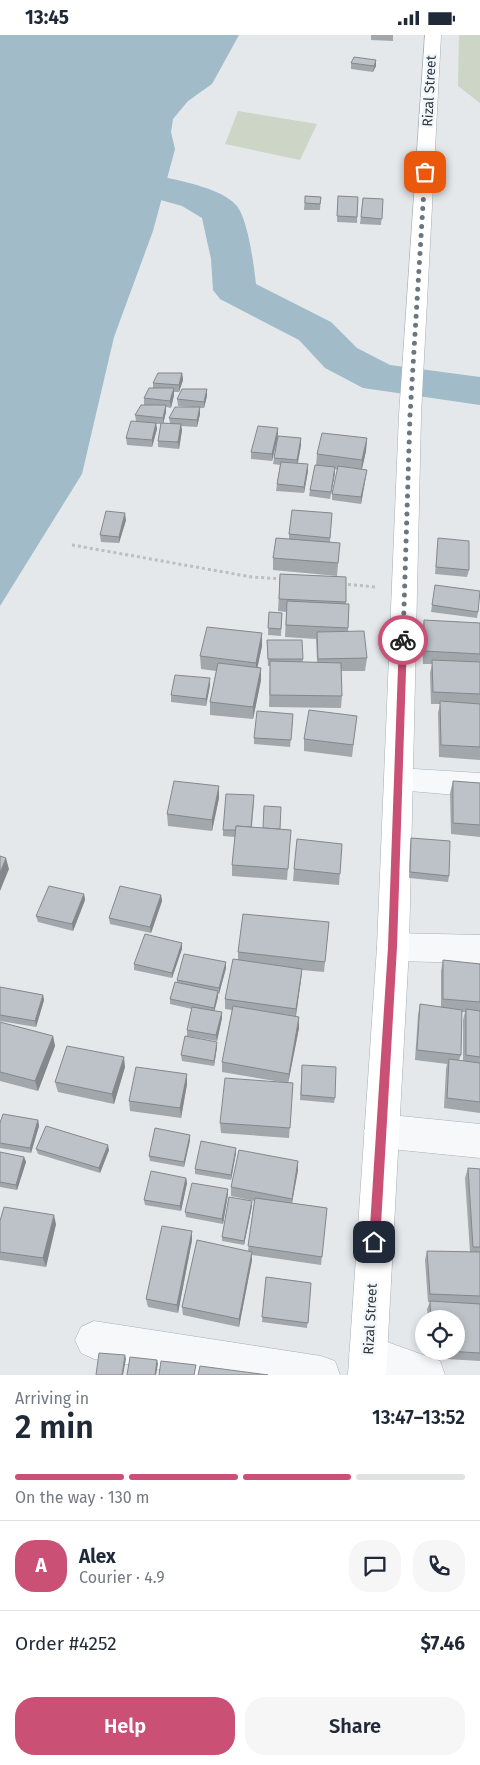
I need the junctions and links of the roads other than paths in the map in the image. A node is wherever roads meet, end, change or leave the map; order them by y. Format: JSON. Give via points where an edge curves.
{"nodes":[{"id":1,"x":433,"y":35,"type":"edge"},
{"id":2,"x":398,"y":779,"type":"junction"},
{"id":3,"x":480,"y":785,"type":"edge"},
{"id":4,"x":393,"y":947,"type":"junction"},
{"id":5,"x":480,"y":949,"type":"edge"},
{"id":6,"x":381,"y":1131,"type":"junction"},
{"id":7,"x":480,"y":1141,"type":"edge"},
{"id":8,"x":94,"y":1340,"type":"dead end"},
{"id":9,"x":367,"y":1364,"type":"edge"},
{"id":10,"x":321,"y":1375,"type":"edge"},
{"id":11,"x":426,"y":1375,"type":"edge"}],
"edges":[{"from":1,"to":2,"type":"main road","name":"Rizal Street","via":[[410,415]]},
{"from":2,"to":3,"type":"street"},
{"from":2,"to":4,"type":"main road","name":"Rizal Street"},
{"from":4,"to":5,"type":"street"},
{"from":4,"to":6,"type":"main road","name":"Rizal Street"},
{"from":6,"to":7,"type":"street"},
{"from":6,"to":9,"type":"main road","name":"Rizal Street"},
{"from":8,"to":10,"type":"street"},
{"from":9,"to":11,"type":"street"}]}
